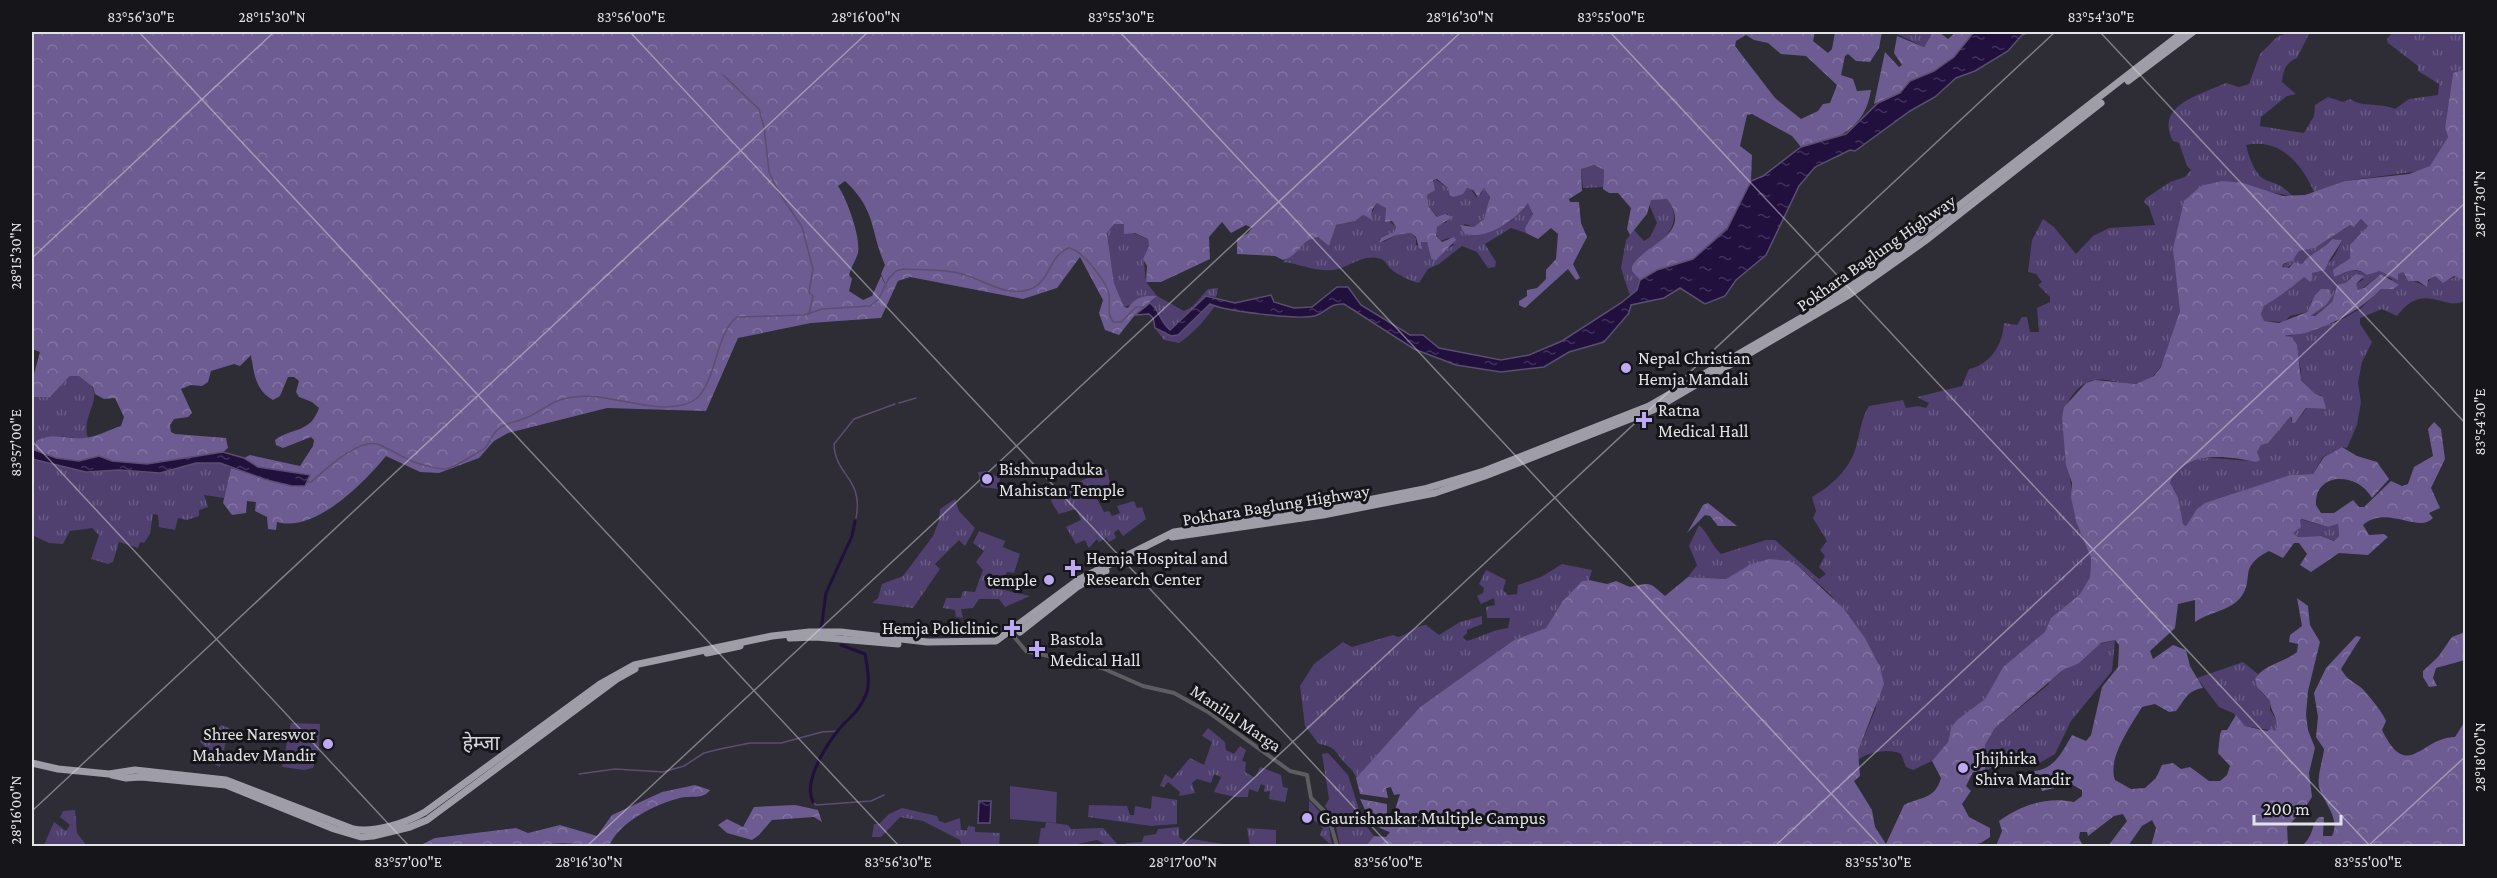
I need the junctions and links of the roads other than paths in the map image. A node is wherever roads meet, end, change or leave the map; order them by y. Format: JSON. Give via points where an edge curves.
{"nodes":[{"id":1,"x":2183,"y":32,"type":"edge"},
{"id":2,"x":2193,"y":32,"type":"edge"},
{"id":3,"x":1315,"y":513,"type":"junction"},
{"id":4,"x":1012,"y":635,"type":"junction"},
{"id":5,"x":32,"y":763,"type":"edge"},
{"id":6,"x":1337,"y":846,"type":"edge"}],
"edges":[{"from":1,"to":3,"type":"highway","name":"Pokhara Baglung Highway","via":[[1876,270],[1659,401],[1473,475]]},
{"from":2,"to":3,"type":"highway","name":"Pokhara Baglung Highway","via":[[1892,266],[1834,305],[1672,400],[1459,486]]},
{"from":3,"to":4,"type":"highway","name":"Pokhara Baglung Highway","via":[[1180,530],[1082,580]]},
{"from":4,"to":5,"type":"highway","name":"Pokhara Baglung Highway","via":[[998,641],[927,642],[836,632],[779,634],[638,664],[600,684],[422,814],[367,830],[353,829],[226,780],[135,770],[109,774]]},
{"from":4,"to":6,"type":"street","name":"Manilal Marga","via":[[1026,651],[1102,668],[1143,687],[1174,693],[1208,712],[1290,771],[1307,776],[1311,798],[1331,822]]}]}
